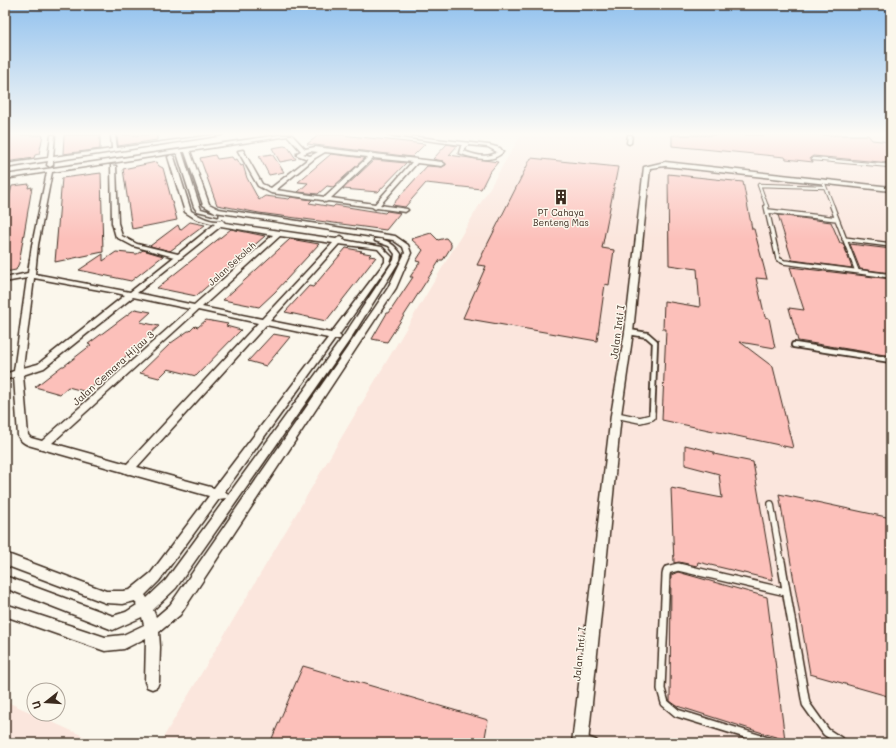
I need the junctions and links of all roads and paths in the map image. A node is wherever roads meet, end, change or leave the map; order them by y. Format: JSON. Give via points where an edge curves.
{"nodes":[{"id":1,"x":29,"y":170,"type":"edge"},
{"id":2,"x":40,"y":170,"type":"edge"},
{"id":3,"x":44,"y":170,"type":"edge"},
{"id":4,"x":50,"y":170,"type":"edge"},
{"id":5,"x":113,"y":170,"type":"edge"},
{"id":6,"x":175,"y":170,"type":"edge"},
{"id":7,"x":189,"y":170,"type":"edge"},
{"id":8,"x":251,"y":170,"type":"edge"},
{"id":9,"x":297,"y":170,"type":"edge"},
{"id":10,"x":357,"y":170,"type":"edge"},
{"id":11,"x":408,"y":170,"type":"edge"},
{"id":12,"x":647,"y":170,"type":"edge"},
{"id":13,"x":712,"y":170,"type":"edge"},
{"id":14,"x":5,"y":172,"type":"edge"},
{"id":15,"x":191,"y":175,"type":"junction"},
{"id":16,"x":5,"y":177,"type":"edge"},
{"id":17,"x":5,"y":183,"type":"edge"},
{"id":18,"x":824,"y":184,"type":"junction"},
{"id":19,"x":891,"y":189,"type":"edge"},
{"id":20,"x":271,"y":191,"type":"junction"},
{"id":21,"x":194,"y":199,"type":"junction"},
{"id":22,"x":325,"y":200,"type":"junction"},
{"id":23,"x":185,"y":201,"type":"junction"},
{"id":24,"x":375,"y":207,"type":"junction"},
{"id":25,"x":405,"y":210,"type":"dead end"},
{"id":26,"x":768,"y":211,"type":"junction"},
{"id":27,"x":227,"y":219,"type":"junction"},
{"id":28,"x":837,"y":219,"type":"junction"},
{"id":29,"x":317,"y":230,"type":"junction"},
{"id":30,"x":279,"y":233,"type":"junction"},
{"id":31,"x":340,"y":239,"type":"junction"},
{"id":32,"x":844,"y":239,"type":"junction"},
{"id":33,"x":891,"y":245,"type":"edge"},
{"id":34,"x":179,"y":256,"type":"junction"},
{"id":35,"x":857,"y":272,"type":"junction"},
{"id":36,"x":31,"y":275,"type":"junction"},
{"id":37,"x":891,"y":276,"type":"edge"},
{"id":38,"x":5,"y":280,"type":"edge"},
{"id":39,"x":381,"y":286,"type":"junction"},
{"id":40,"x":392,"y":288,"type":"junction"},
{"id":41,"x":130,"y":294,"type":"junction"},
{"id":42,"x":197,"y":308,"type":"junction"},
{"id":43,"x":264,"y":321,"type":"junction"},
{"id":44,"x":629,"y":332,"type":"junction"},
{"id":45,"x":332,"y":336,"type":"junction"},
{"id":46,"x":346,"y":339,"type":"junction"},
{"id":47,"x":794,"y":345,"type":"dead end"},
{"id":48,"x":891,"y":360,"type":"edge"},
{"id":49,"x":18,"y":374,"type":"junction"},
{"id":50,"x":5,"y":377,"type":"edge"},
{"id":51,"x":303,"y":398,"type":"junction"},
{"id":52,"x":315,"y":401,"type":"junction"},
{"id":53,"x":616,"y":415,"type":"junction"},
{"id":54,"x":44,"y":445,"type":"junction"},
{"id":55,"x":128,"y":470,"type":"junction"},
{"id":56,"x":217,"y":494,"type":"junction"},
{"id":57,"x":231,"y":498,"type":"junction"},
{"id":58,"x":771,"y":504,"type":"dead end"},
{"id":59,"x":5,"y":560,"type":"edge"},
{"id":60,"x":5,"y":582,"type":"edge"},
{"id":61,"x":786,"y":592,"type":"junction"},
{"id":62,"x":138,"y":594,"type":"junction"},
{"id":63,"x":147,"y":608,"type":"junction"},
{"id":64,"x":5,"y":610,"type":"edge"},
{"id":65,"x":153,"y":628,"type":"junction"},
{"id":66,"x":152,"y":682,"type":"dead end"},
{"id":67,"x":580,"y":741,"type":"edge"},
{"id":68,"x":838,"y":742,"type":"edge"},
{"id":69,"x":594,"y":743,"type":"edge"},
{"id":70,"x":774,"y":743,"type":"edge"}],
"edges":[{"from":1,"to":14,"type":"street"},
{"from":2,"to":16,"type":"street"},
{"from":3,"to":17,"type":"street"},
{"from":4,"to":36,"type":"street"},
{"from":5,"to":34,"type":"street","via":[[115,223],[119,237],[135,245]]},
{"from":6,"to":23,"type":"street"},
{"from":7,"to":15,"type":"street"},
{"from":8,"to":20,"type":"street","via":[[260,186]]},
{"from":9,"to":20,"type":"street"},
{"from":10,"to":22,"type":"street"},
{"from":11,"to":24,"type":"street"},
{"from":12,"to":44,"type":"street","name":"Jalan Inti I"},
{"from":13,"to":18,"type":"street","name":"Jalan Inti I"},
{"from":15,"to":21,"type":"street"},
{"from":15,"to":27,"type":"street","via":[[207,206]]},
{"from":18,"to":19,"type":"street","name":"Jalan Inti I"},
{"from":18,"to":26,"type":"lane","via":[[760,184]]},
{"from":18,"to":28,"type":"lane"},
{"from":20,"to":22,"type":"street"},
{"from":21,"to":23,"type":"street"},
{"from":21,"to":27,"type":"street","via":[[199,210]]},
{"from":22,"to":24,"type":"street"},
{"from":23,"to":27,"type":"street","via":[[190,215]]},
{"from":24,"to":25,"type":"street"},
{"from":26,"to":28,"type":"lane"},
{"from":26,"to":35,"type":"lane","via":[[778,259]]},
{"from":27,"to":29,"type":"street"},
{"from":27,"to":30,"type":"street"},
{"from":27,"to":34,"type":"street"},
{"from":28,"to":32,"type":"lane"},
{"from":29,"to":31,"type":"street"},
{"from":29,"to":40,"type":"street","via":[[395,238],[406,246],[408,254]]},
{"from":30,"to":31,"type":"street"},
{"from":30,"to":42,"type":"street","name":"Jalan Sekolah"},
{"from":31,"to":39,"type":"street","via":[[380,240],[391,245],[398,254],[397,260]]},
{"from":31,"to":43,"type":"street"},
{"from":31,"to":45,"type":"street","via":[[380,248],[389,257],[388,262]]},
{"from":32,"to":33,"type":"lane"},
{"from":32,"to":35,"type":"lane"},
{"from":34,"to":41,"type":"street"},
{"from":35,"to":37,"type":"lane"},
{"from":36,"to":38,"type":"street"},
{"from":36,"to":41,"type":"street"},
{"from":36,"to":49,"type":"street"},
{"from":39,"to":40,"type":"street"},
{"from":39,"to":46,"type":"street"},
{"from":40,"to":52,"type":"street","via":[[341,367]]},
{"from":41,"to":42,"type":"street"},
{"from":41,"to":49,"type":"street","via":[[41,366]]},
{"from":42,"to":43,"type":"street"},
{"from":42,"to":54,"type":"street","name":"Jalan Cemara Hijau 3"},
{"from":43,"to":45,"type":"street"},
{"from":43,"to":55,"type":"street"},
{"from":44,"to":53,"type":"street","name":"Jalan Inti I"},
{"from":44,"to":53,"type":"lane","via":[[647,335],[655,342],[652,417],[642,420]]},
{"from":45,"to":46,"type":"street"},
{"from":45,"to":56,"type":"street"},
{"from":46,"to":51,"type":"street"},
{"from":47,"to":48,"type":"lane"},
{"from":49,"to":50,"type":"street"},
{"from":49,"to":54,"type":"street","via":[[23,436]]},
{"from":51,"to":52,"type":"street"},
{"from":51,"to":57,"type":"street"},
{"from":52,"to":65,"type":"street","via":[[175,610]]},
{"from":53,"to":67,"type":"street","name":"Jalan Inti I"},
{"from":54,"to":55,"type":"street"},
{"from":55,"to":56,"type":"street"},
{"from":56,"to":57,"type":"street"},
{"from":56,"to":62,"type":"street","via":[[155,577]]},
{"from":57,"to":63,"type":"street","via":[[171,584]]},
{"from":58,"to":61,"type":"lane"},
{"from":59,"to":62,"type":"street","via":[[106,597],[123,599]]},
{"from":60,"to":63,"type":"street","via":[[113,623]]},
{"from":61,"to":68,"type":"lane","via":[[806,704],[814,718]]},
{"from":61,"to":70,"type":"lane","via":[[678,567],[670,568],[666,575],[661,689],[665,703],[677,713]]},
{"from":62,"to":63,"type":"street"},
{"from":63,"to":65,"type":"street"},
{"from":64,"to":65,"type":"street","via":[[105,644],[124,642]]},
{"from":65,"to":66,"type":"street"},
{"from":67,"to":69,"type":"lane"}]}
